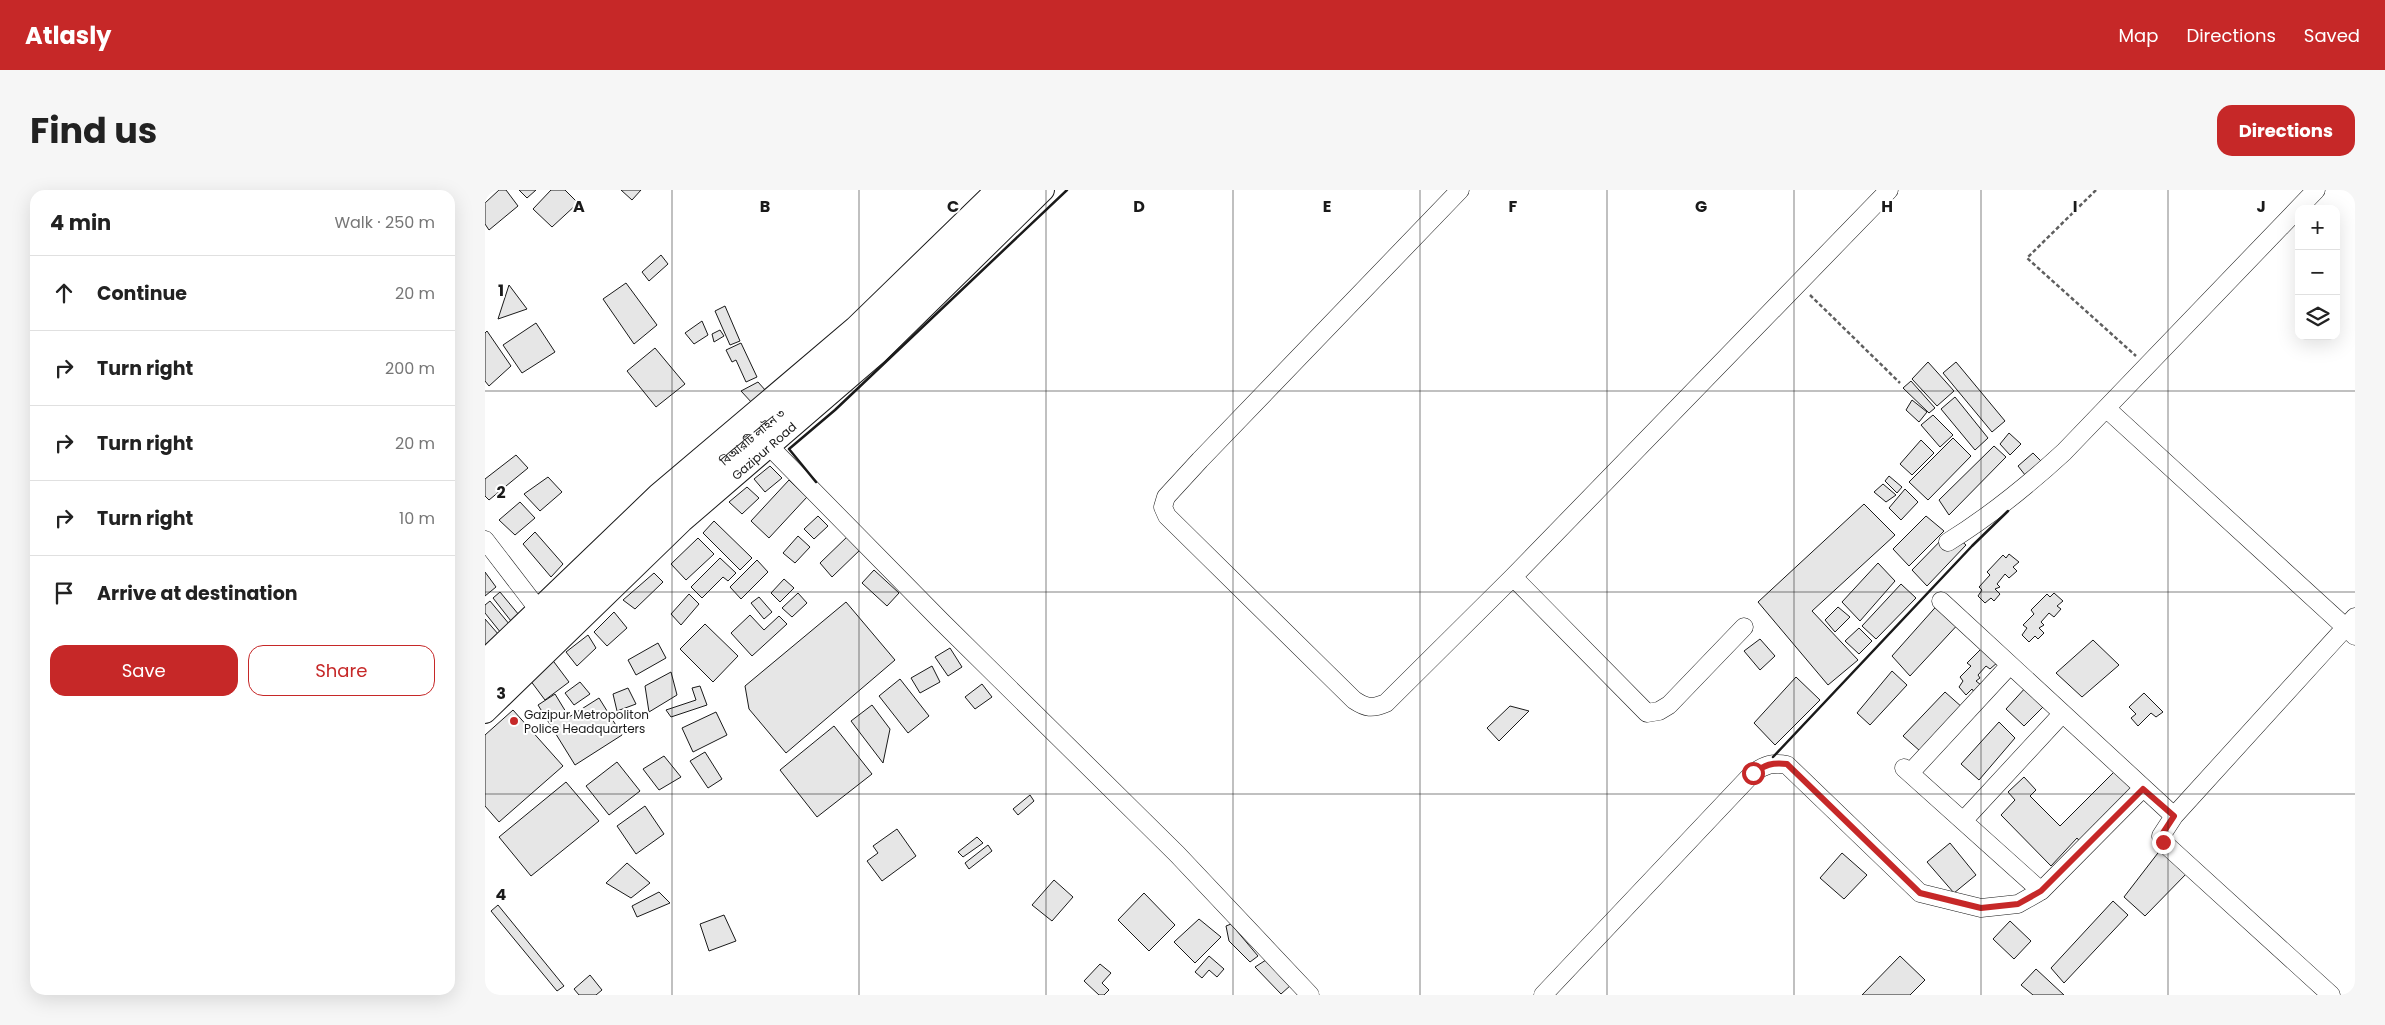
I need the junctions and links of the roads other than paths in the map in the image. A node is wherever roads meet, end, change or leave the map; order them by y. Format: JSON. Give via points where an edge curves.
{"nodes":[{"id":1,"x":997,"y":190,"type":"edge"},
{"id":2,"x":1021,"y":190,"type":"edge"},
{"id":3,"x":1043,"y":190,"type":"edge"},
{"id":4,"x":1460,"y":190,"type":"edge"},
{"id":5,"x":1889,"y":190,"type":"edge"},
{"id":6,"x":2316,"y":190,"type":"edge"},
{"id":7,"x":2107,"y":409,"type":"junction"},
{"id":8,"x":769,"y":446,"type":"junction"},
{"id":9,"x":485,"y":540,"type":"edge"},
{"id":10,"x":1948,"y":542,"type":"dead end"},
{"id":11,"x":1513,"y":577,"type":"junction"},
{"id":12,"x":1941,"y":601,"type":"dead end"},
{"id":13,"x":538,"y":609,"type":"junction"},
{"id":14,"x":1743,"y":627,"type":"dead end"},
{"id":15,"x":2352,"y":627,"type":"edge"},
{"id":16,"x":485,"y":661,"type":"edge"},
{"id":17,"x":2010,"y":665,"type":"junction"},
{"id":18,"x":485,"y":686,"type":"edge"},
{"id":19,"x":485,"y":712,"type":"edge"},
{"id":20,"x":2062,"y":714,"type":"junction"},
{"id":21,"x":2143,"y":789,"type":"junction"},
{"id":22,"x":2174,"y":816,"type":"junction"},
{"id":23,"x":1963,"y":821,"type":"junction"},
{"id":24,"x":2041,"y":891,"type":"junction"},
{"id":25,"x":1310,"y":995,"type":"edge"},
{"id":26,"x":1543,"y":995,"type":"edge"},
{"id":27,"x":2331,"y":995,"type":"edge"}],
"edges":[{"from":1,"to":13,"type":"main road","via":[[855,328],[658,496]]},
{"from":2,"to":18,"type":"main road","name":"বিআরটি লাইন ৩","via":[[866,340],[668,508]]},
{"from":3,"to":8,"type":"main road","name":"Gazipur Road","via":[[877,353]]},
{"from":4,"to":11,"type":"street","via":[[1200,460],[1166,497],[1163,507],[1167,516],[1354,700],[1366,708],[1386,703]]},
{"from":5,"to":11,"type":"street"},
{"from":6,"to":7,"type":"street"},
{"from":7,"to":10,"type":"street","via":[[2022,490]]},
{"from":7,"to":15,"type":"street"},
{"from":8,"to":19,"type":"main road","name":"Gazipur Road","via":[[682,521]]},
{"from":8,"to":25,"type":"street","via":[[1177,854]]},
{"from":9,"to":13,"type":"street"},
{"from":11,"to":14,"type":"street","via":[[1647,712],[1659,711],[1669,705]]},
{"from":12,"to":17,"type":"street"},
{"from":13,"to":16,"type":"main road"},
{"from":15,"to":22,"type":"street"},
{"from":17,"to":20,"type":"street"},
{"from":17,"to":23,"type":"street","via":[[1907,770]]},
{"from":20,"to":21,"type":"street"},
{"from":20,"to":23,"type":"street"},
{"from":21,"to":22,"type":"street"},
{"from":21,"to":24,"type":"street"},
{"from":22,"to":27,"type":"street","via":[[2161,836],[2163,842]]},
{"from":23,"to":24,"type":"street"},
{"from":24,"to":26,"type":"street","via":[[2018,904],[1981,908],[1920,893],[1787,764],[1775,762],[1753,773]]}]}
